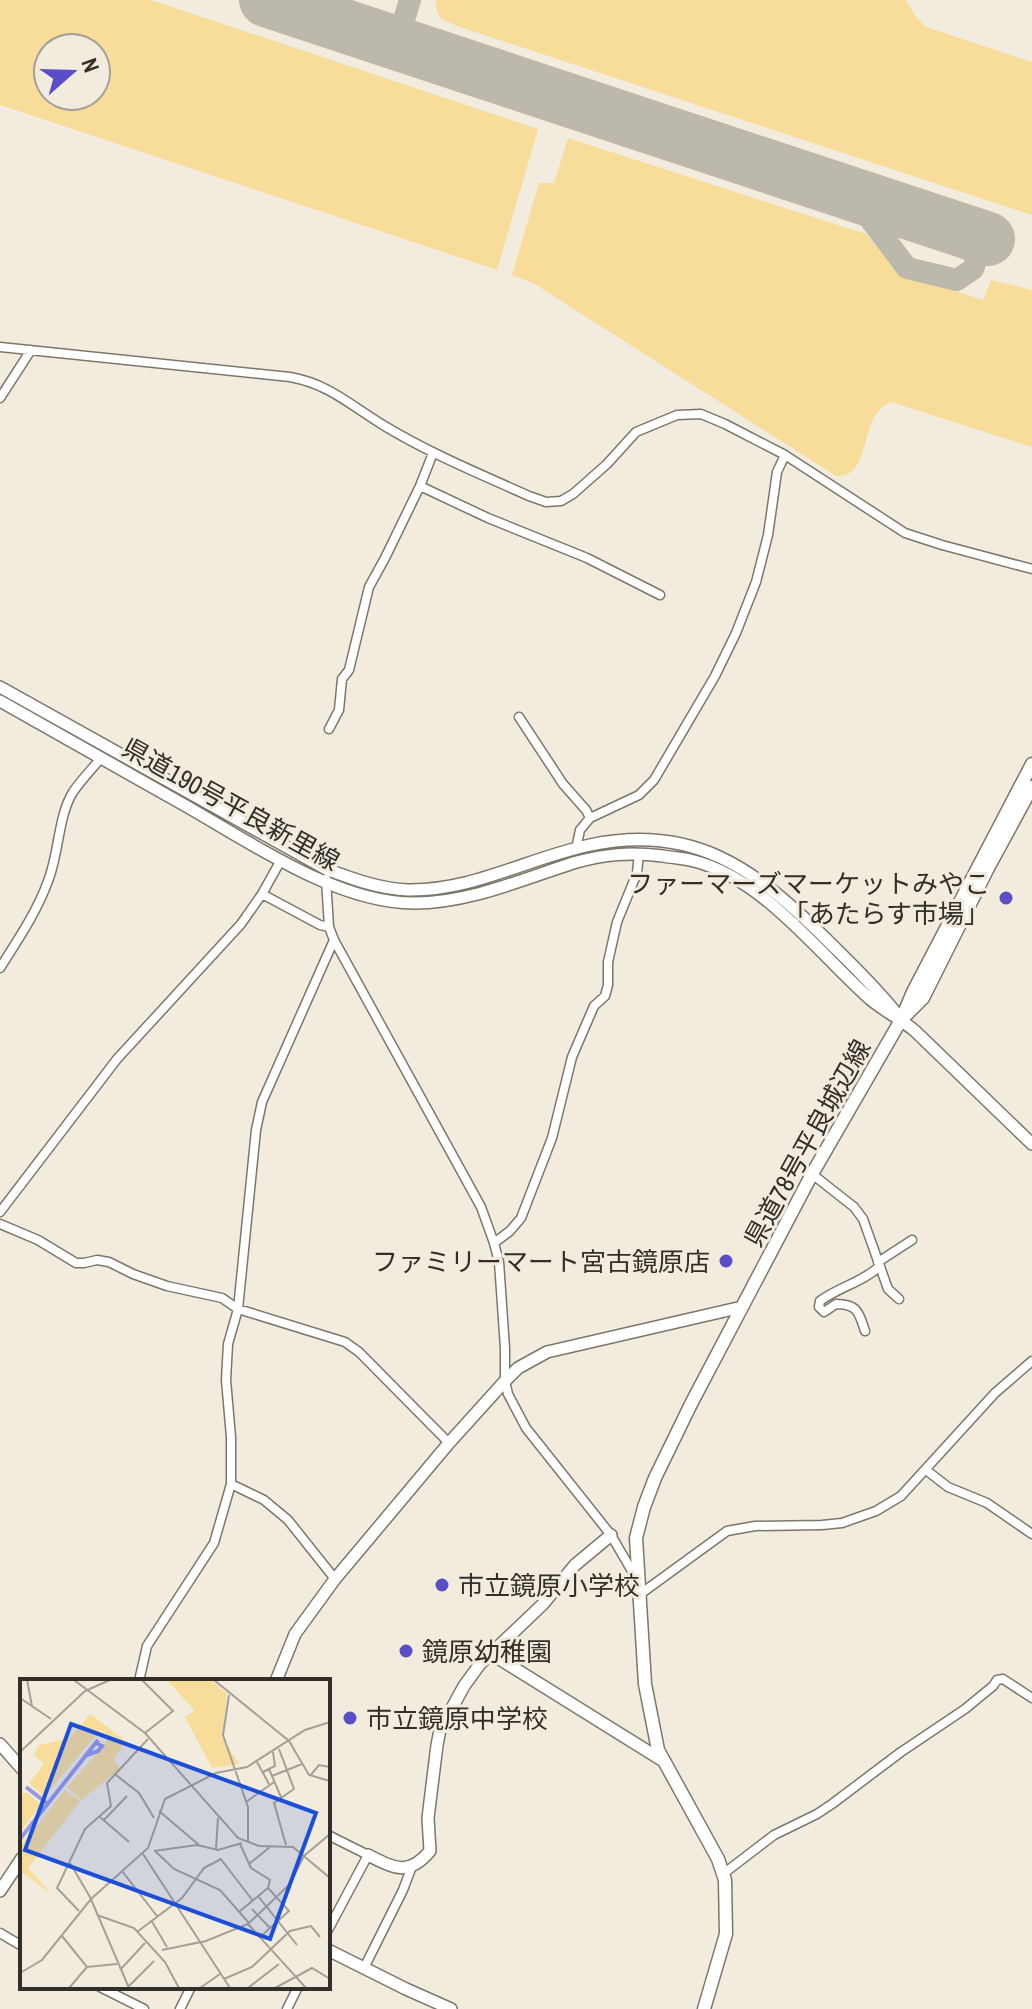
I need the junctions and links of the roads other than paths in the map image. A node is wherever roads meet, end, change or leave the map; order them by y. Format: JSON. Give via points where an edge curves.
{"nodes":[{"id":1,"x":0,"y":347,"type":"edge"},
{"id":2,"x":31,"y":350,"type":"junction"},
{"id":3,"x":0,"y":398,"type":"edge"},
{"id":4,"x":433,"y":453,"type":"junction"},
{"id":5,"x":785,"y":455,"type":"junction"},
{"id":6,"x":420,"y":486,"type":"junction"},
{"id":7,"x":1032,"y":569,"type":"edge"},
{"id":8,"x":660,"y":595,"type":"dead end"},
{"id":9,"x":0,"y":687,"type":"edge"},
{"id":10,"x":0,"y":701,"type":"edge"},
{"id":11,"x":519,"y":717,"type":"dead end"},
{"id":12,"x":329,"y":729,"type":"dead end"},
{"id":13,"x":101,"y":758,"type":"junction"},
{"id":14,"x":1032,"y":764,"type":"edge"},
{"id":15,"x":1032,"y":787,"type":"edge"},
{"id":16,"x":590,"y":818,"type":"junction"},
{"id":17,"x":576,"y":849,"type":"junction"},
{"id":18,"x":639,"y":853,"type":"junction"},
{"id":19,"x":281,"y":860,"type":"junction"},
{"id":20,"x":326,"y":875,"type":"junction"},
{"id":21,"x":262,"y":894,"type":"junction"},
{"id":22,"x":329,"y":927,"type":"junction"},
{"id":23,"x":334,"y":940,"type":"junction"},
{"id":24,"x":0,"y":968,"type":"edge"},
{"id":25,"x":901,"y":1020,"type":"junction"},
{"id":26,"x":1032,"y":1144,"type":"edge"},
{"id":27,"x":812,"y":1174,"type":"junction"},
{"id":28,"x":0,"y":1212,"type":"edge"},
{"id":29,"x":0,"y":1224,"type":"edge"},
{"id":30,"x":912,"y":1240,"type":"dead end"},
{"id":31,"x":494,"y":1243,"type":"junction"},
{"id":32,"x":879,"y":1264,"type":"junction"},
{"id":33,"x":847,"y":1285,"type":"junction"},
{"id":34,"x":899,"y":1299,"type":"dead end"},
{"id":35,"x":742,"y":1307,"type":"junction"},
{"id":36,"x":853,"y":1307,"type":"junction"},
{"id":37,"x":238,"y":1309,"type":"junction"},
{"id":38,"x":865,"y":1331,"type":"dead end"},
{"id":39,"x":1032,"y":1361,"type":"edge"},
{"id":40,"x":505,"y":1381,"type":"junction"},
{"id":41,"x":449,"y":1443,"type":"junction"},
{"id":42,"x":926,"y":1470,"type":"junction"},
{"id":43,"x":231,"y":1484,"type":"junction"},
{"id":44,"x":1032,"y":1534,"type":"edge"},
{"id":45,"x":611,"y":1535,"type":"junction"},
{"id":46,"x":335,"y":1579,"type":"junction"},
{"id":47,"x":639,"y":1588,"type":"junction"},
{"id":48,"x":490,"y":1653,"type":"junction"},
{"id":49,"x":139,"y":1679,"type":"edge"},
{"id":50,"x":277,"y":1679,"type":"edge"},
{"id":51,"x":1032,"y":1698,"type":"edge"},
{"id":52,"x":0,"y":1744,"type":"edge"},
{"id":53,"x":665,"y":1762,"type":"junction"},
{"id":54,"x":20,"y":1767,"type":"edge"},
{"id":55,"x":330,"y":1836,"type":"edge"},
{"id":56,"x":368,"y":1855,"type":"junction"},
{"id":57,"x":20,"y":1861,"type":"edge"},
{"id":58,"x":412,"y":1866,"type":"junction"},
{"id":59,"x":723,"y":1874,"type":"junction"},
{"id":60,"x":0,"y":1891,"type":"edge"},
{"id":61,"x":330,"y":1926,"type":"edge"},
{"id":62,"x":0,"y":1933,"type":"edge"},
{"id":63,"x":20,"y":1945,"type":"edge"},
{"id":64,"x":330,"y":1951,"type":"edge"},
{"id":65,"x":364,"y":1968,"type":"junction"},
{"id":66,"x":104,"y":1989,"type":"edge"},
{"id":67,"x":190,"y":1989,"type":"edge"},
{"id":68,"x":297,"y":1989,"type":"edge"},
{"id":69,"x":144,"y":2009,"type":"edge"},
{"id":70,"x":180,"y":2009,"type":"edge"},
{"id":71,"x":287,"y":2009,"type":"edge"},
{"id":72,"x":451,"y":2009,"type":"edge"},
{"id":73,"x":704,"y":2009,"type":"edge"}],
"edges":[{"from":1,"to":2,"type":"street"},
{"from":2,"to":3,"type":"street"},
{"from":2,"to":4,"type":"street","via":[[310,381]]},
{"from":4,"to":5,"type":"street","via":[[546,502],[573,494],[636,432],[677,415],[701,414]]},
{"from":4,"to":6,"type":"street"},
{"from":5,"to":7,"type":"street","via":[[905,533]]},
{"from":5,"to":16,"type":"street","via":[[777,472],[756,582],[715,676],[654,780],[639,795]]},
{"from":6,"to":8,"type":"street"},
{"from":6,"to":12,"type":"street","via":[[369,587],[349,670],[342,679],[339,710]]},
{"from":9,"to":20,"type":"main road","name":"県道190号平良新里線"},
{"from":10,"to":13,"type":"main road","name":"県道190号平良新里線"},
{"from":11,"to":16,"type":"street"},
{"from":13,"to":19,"type":"main road","name":"県道190号平良新里線"},
{"from":13,"to":24,"type":"street","via":[[73,792],[48,883]]},
{"from":14,"to":25,"type":"main road","name":"県道78号平良城辺線"},
{"from":15,"to":25,"type":"main road","name":"県道78号平良城辺線","via":[[923,998]]},
{"from":16,"to":17,"type":"street","via":[[580,830]]},
{"from":17,"to":20,"type":"main road","name":"県道190号平良新里線","via":[[478,881],[433,889],[407,890]]},
{"from":17,"to":25,"type":"main road","name":"県道190号平良新里線","via":[[651,839],[679,843],[735,864],[805,919],[879,991]]},
{"from":18,"to":20,"type":"main road","name":"県道190号平良新里線","via":[[591,858],[453,900],[414,903],[367,896]]},
{"from":18,"to":25,"type":"main road","name":"県道190号平良新里線","via":[[693,860],[735,879],[775,908],[873,1002]]},
{"from":18,"to":31,"type":"street","via":[[637,873],[617,922],[605,996],[594,1006],[572,1057],[552,1138],[521,1218]]},
{"from":19,"to":20,"type":"main road","name":"県道190号平良新里線"},
{"from":19,"to":21,"type":"street"},
{"from":20,"to":22,"type":"street"},
{"from":21,"to":22,"type":"street"},
{"from":21,"to":28,"type":"street","via":[[241,924],[117,1059]]},
{"from":22,"to":23,"type":"street"},
{"from":23,"to":31,"type":"street","via":[[481,1207]]},
{"from":23,"to":37,"type":"street","via":[[262,1102]]},
{"from":25,"to":26,"type":"main road"},
{"from":25,"to":27,"type":"main road","name":"県道78号平良城辺線"},
{"from":27,"to":32,"type":"street","via":[[863,1219]]},
{"from":27,"to":35,"type":"main road","name":"県道78号平良城辺線"},
{"from":29,"to":37,"type":"street","via":[[76,1263],[109,1262],[167,1286],[222,1298]]},
{"from":30,"to":32,"type":"street"},
{"from":31,"to":40,"type":"street"},
{"from":32,"to":33,"type":"street","via":[[869,1277]]},
{"from":32,"to":34,"type":"street","via":[[888,1289]]},
{"from":33,"to":36,"type":"street"},
{"from":33,"to":36,"type":"street","via":[[820,1301],[819,1307],[824,1312],[836,1304]]},
{"from":35,"to":40,"type":"main road","via":[[547,1352]]},
{"from":35,"to":47,"type":"main road","name":"県道78号平良城辺線","via":[[644,1507],[636,1538]]},
{"from":36,"to":38,"type":"street"},
{"from":37,"to":41,"type":"street","via":[[345,1342]]},
{"from":37,"to":43,"type":"street","via":[[228,1344],[226,1380]]},
{"from":39,"to":42,"type":"street","via":[[995,1393]]},
{"from":40,"to":41,"type":"main road"},
{"from":40,"to":45,"type":"street","via":[[526,1428]]},
{"from":41,"to":46,"type":"main road"},
{"from":42,"to":44,"type":"street"},
{"from":42,"to":47,"type":"street","via":[[901,1496],[842,1523],[727,1531]]},
{"from":43,"to":46,"type":"street","via":[[264,1500],[288,1520]]},
{"from":43,"to":49,"type":"street","via":[[214,1543],[147,1646]]},
{"from":45,"to":47,"type":"street"},
{"from":45,"to":48,"type":"main road"},
{"from":46,"to":50,"type":"main road","via":[[295,1634]]},
{"from":47,"to":53,"type":"main road","name":"県道78号平良城辺線","via":[[645,1684]]},
{"from":48,"to":53,"type":"main road"},
{"from":48,"to":58,"type":"main road","via":[[440,1730],[428,1818],[430,1851]]},
{"from":51,"to":59,"type":"street","via":[[997,1680],[832,1804],[774,1835]]},
{"from":52,"to":54,"type":"main road"},
{"from":53,"to":59,"type":"main road","name":"県道78号平良城辺線"},
{"from":55,"to":56,"type":"street"},
{"from":56,"to":58,"type":"main road","via":[[395,1868]]},
{"from":56,"to":61,"type":"street"},
{"from":57,"to":60,"type":"main road"},
{"from":58,"to":65,"type":"street"},
{"from":59,"to":73,"type":"main road","name":"県道78号平良城辺線","via":[[726,1934]]},
{"from":62,"to":63,"type":"street"},
{"from":64,"to":65,"type":"main road"},
{"from":65,"to":72,"type":"main road"},
{"from":66,"to":69,"type":"street"},
{"from":67,"to":70,"type":"street"},
{"from":68,"to":71,"type":"street"}]}
